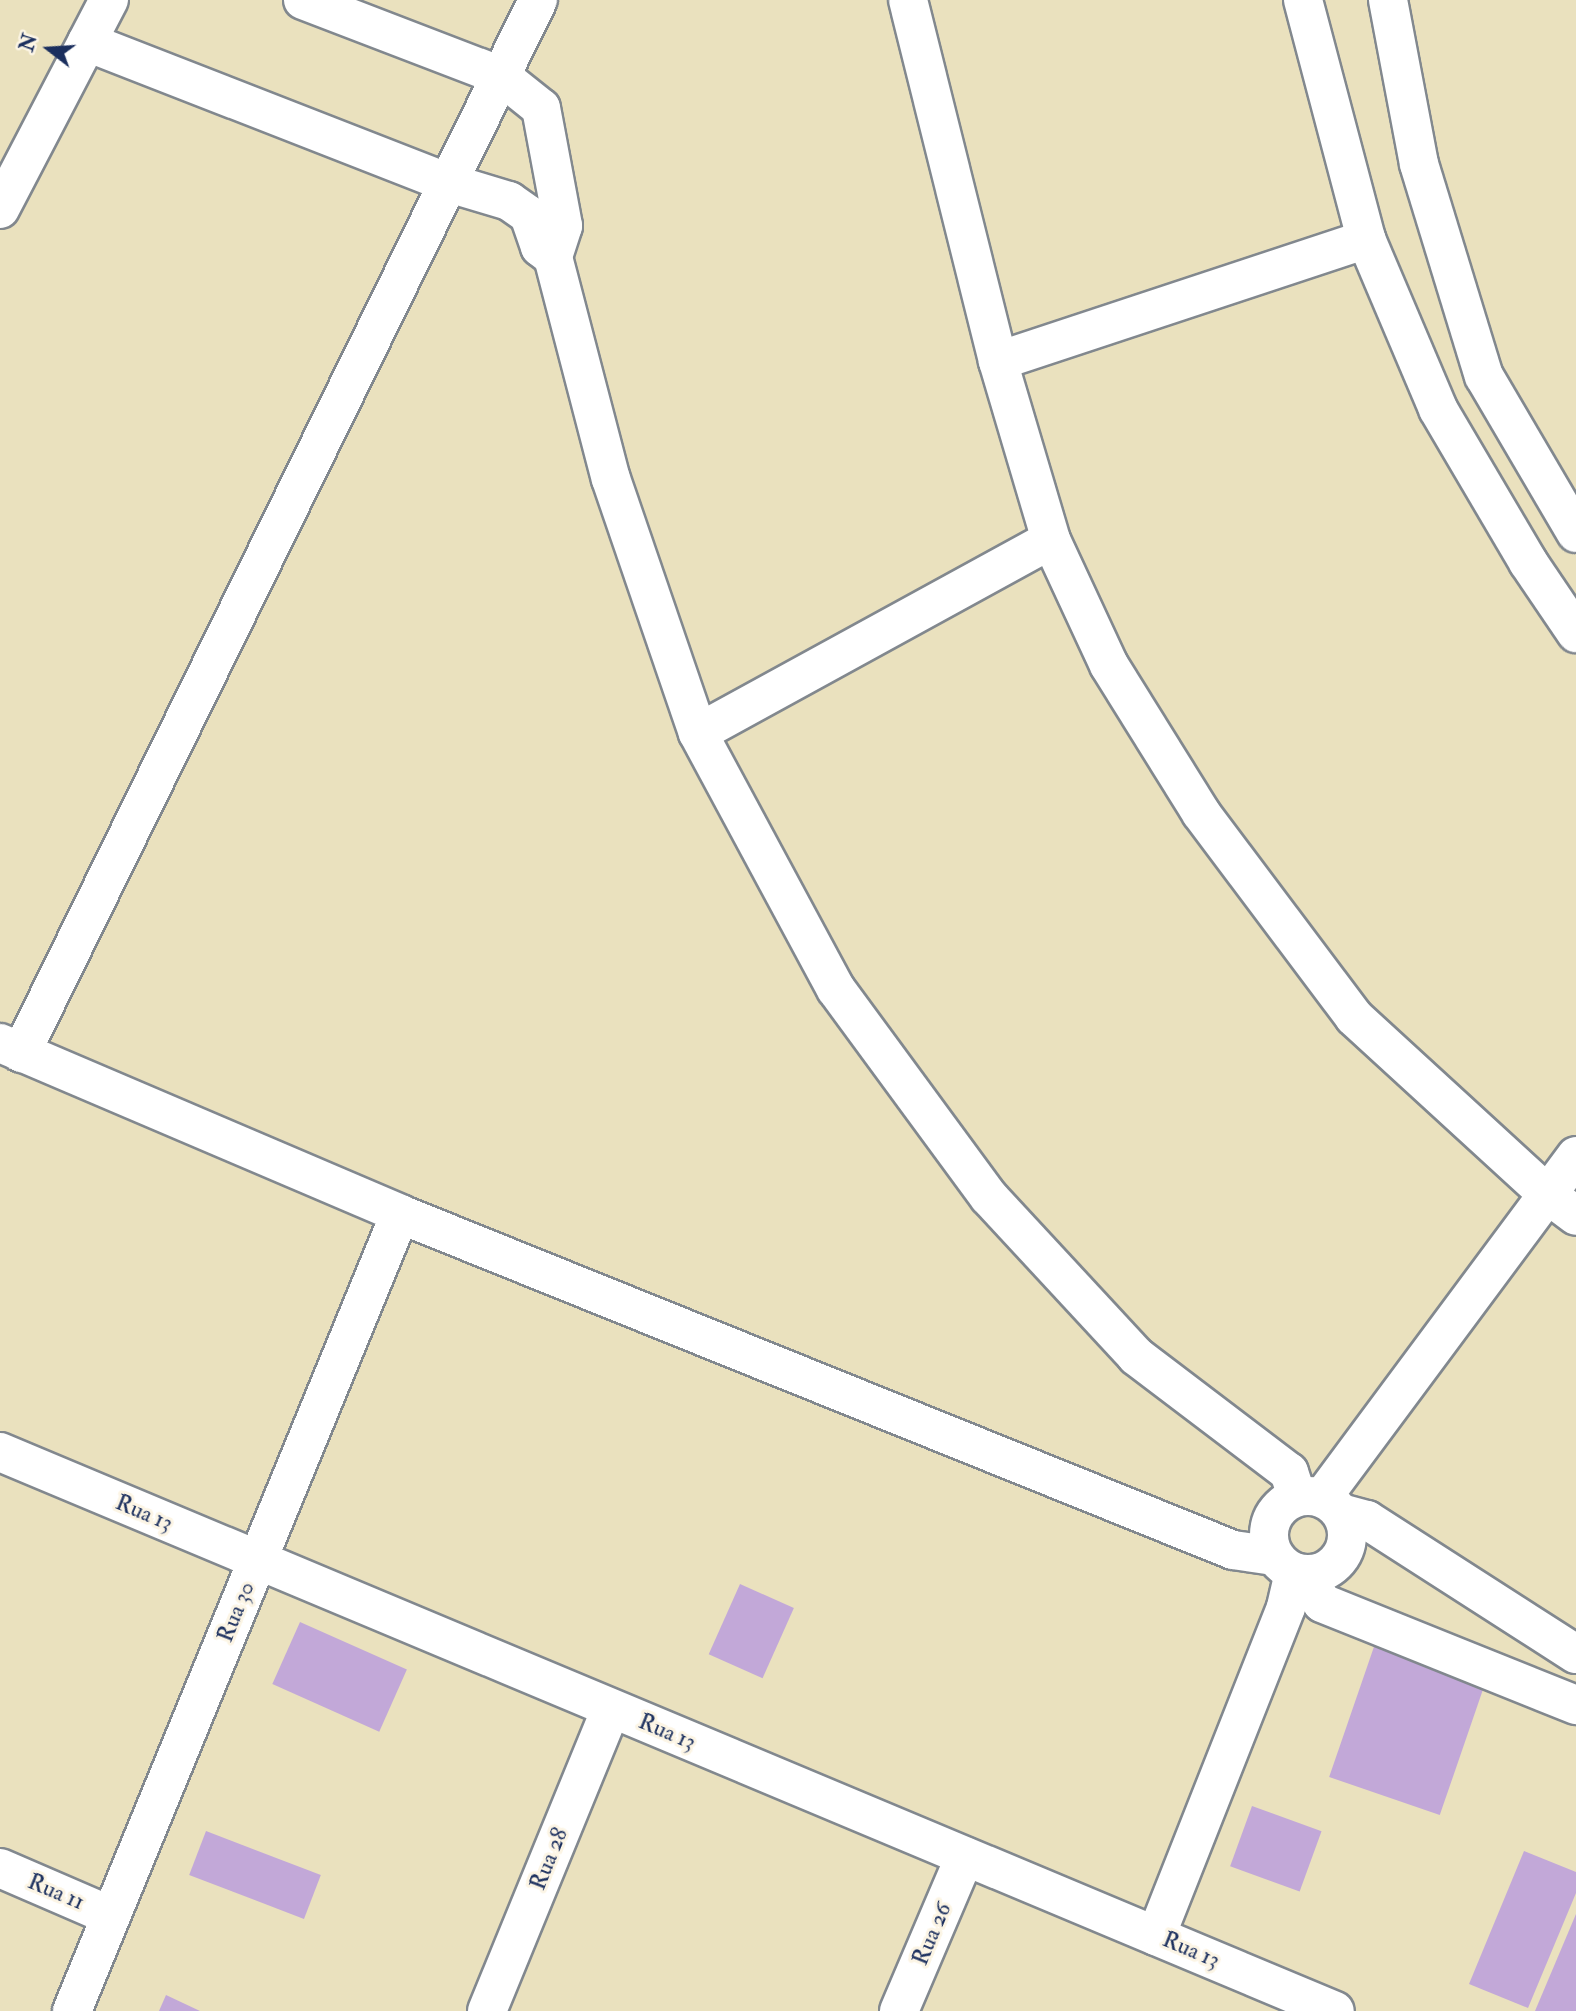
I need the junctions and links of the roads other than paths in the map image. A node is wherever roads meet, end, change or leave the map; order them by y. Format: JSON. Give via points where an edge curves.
{"nodes":[{"id":1,"x":109,"y":0,"type":"edge"},
{"id":2,"x":303,"y":0,"type":"edge"},
{"id":3,"x":538,"y":0,"type":"edge"},
{"id":4,"x":908,"y":0,"type":"edge"},
{"id":5,"x":1303,"y":0,"type":"edge"},
{"id":6,"x":1388,"y":0,"type":"edge"},
{"id":7,"x":87,"y":42,"type":"junction"},
{"id":8,"x":501,"y":76,"type":"junction"},
{"id":9,"x":449,"y":183,"type":"junction"},
{"id":10,"x":0,"y":209,"type":"edge"},
{"id":11,"x":1366,"y":239,"type":"junction"},
{"id":12,"x":553,"y":257,"type":"junction"},
{"id":13,"x":998,"y":361,"type":"junction"},
{"id":14,"x":1576,"y":533,"type":"edge"},
{"id":15,"x":1051,"y":540,"type":"junction"},
{"id":16,"x":1576,"y":633,"type":"edge"},
{"id":17,"x":698,"y":733,"type":"junction"},
{"id":18,"x":11,"y":1048,"type":"edge"},
{"id":19,"x":1576,"y":1156,"type":"edge"},
{"id":20,"x":1561,"y":1205,"type":"edge"},
{"id":21,"x":400,"y":1214,"type":"junction"},
{"id":22,"x":0,"y":1452,"type":"edge"},
{"id":23,"x":1320,"y":1502,"type":"junction"},
{"id":24,"x":258,"y":1560,"type":"junction"},
{"id":25,"x":1291,"y":1568,"type":"junction"},
{"id":26,"x":1576,"y":1654,"type":"edge"},
{"id":27,"x":1576,"y":1706,"type":"edge"},
{"id":28,"x":611,"y":1708,"type":"junction"},
{"id":29,"x":965,"y":1856,"type":"junction"},
{"id":30,"x":0,"y":1868,"type":"edge"},
{"id":31,"x":111,"y":1916,"type":"junction"},
{"id":32,"x":1156,"y":1936,"type":"junction"},
{"id":33,"x":1328,"y":2010,"type":"edge"},
{"id":34,"x":72,"y":2011,"type":"edge"},
{"id":35,"x":487,"y":2011,"type":"edge"},
{"id":36,"x":899,"y":2011,"type":"edge"}],
"edges":[{"from":1,"to":7,"type":"street"},
{"from":2,"to":8,"type":"street"},
{"from":3,"to":8,"type":"street"},
{"from":4,"to":13,"type":"street"},
{"from":5,"to":11,"type":"street"},
{"from":6,"to":14,"type":"street","via":[[1419,164],[1484,376]]},
{"from":7,"to":9,"type":"street"},
{"from":7,"to":10,"type":"street"},
{"from":8,"to":9,"type":"street"},
{"from":8,"to":12,"type":"street","via":[[541,108],[563,226]]},
{"from":9,"to":12,"type":"street","via":[[509,201],[529,215],[540,247]]},
{"from":9,"to":18,"type":"street"},
{"from":11,"to":13,"type":"street"},
{"from":11,"to":16,"type":"street","via":[[1438,409],[1528,562]]},
{"from":12,"to":17,"type":"street","via":[[611,479]]},
{"from":13,"to":15,"type":"street"},
{"from":15,"to":17,"type":"street"},
{"from":15,"to":20,"type":"street","via":[[1108,665],[1201,813],[1354,1017]]},
{"from":17,"to":23,"type":"street","via":[[836,989],[989,1197],[1136,1356],[1289,1472]]},
{"from":18,"to":21,"type":"street"},
{"from":19,"to":20,"type":"street"},
{"from":20,"to":23,"type":"street"},
{"from":21,"to":24,"type":"street","name":"Rua 30"},
{"from":21,"to":25,"type":"street","via":[[1233,1550]]},
{"from":22,"to":24,"type":"street","name":"Rua 13"},
{"from":23,"to":25,"type":"street","via":[[1286,1501],[1271,1521],[1268,1533]]},
{"from":23,"to":25,"type":"street","via":[[1348,1537],[1339,1559],[1318,1573]]},
{"from":23,"to":26,"type":"street","via":[[1367,1520]]},
{"from":24,"to":28,"type":"street","name":"Rua 13"},
{"from":24,"to":31,"type":"street","name":"Rua 30"},
{"from":25,"to":27,"type":"street","via":[[1322,1603]]},
{"from":25,"to":32,"type":"street","via":[[1286,1607]]},
{"from":28,"to":29,"type":"street","name":"Rua 13"},
{"from":28,"to":35,"type":"street","name":"Rua 28"},
{"from":29,"to":32,"type":"street","name":"Rua 13"},
{"from":29,"to":36,"type":"street","name":"Rua 26"},
{"from":30,"to":31,"type":"street","name":"Rua 11"},
{"from":31,"to":34,"type":"street","name":"Rua 30"},
{"from":32,"to":33,"type":"street","name":"Rua 13"}]}
